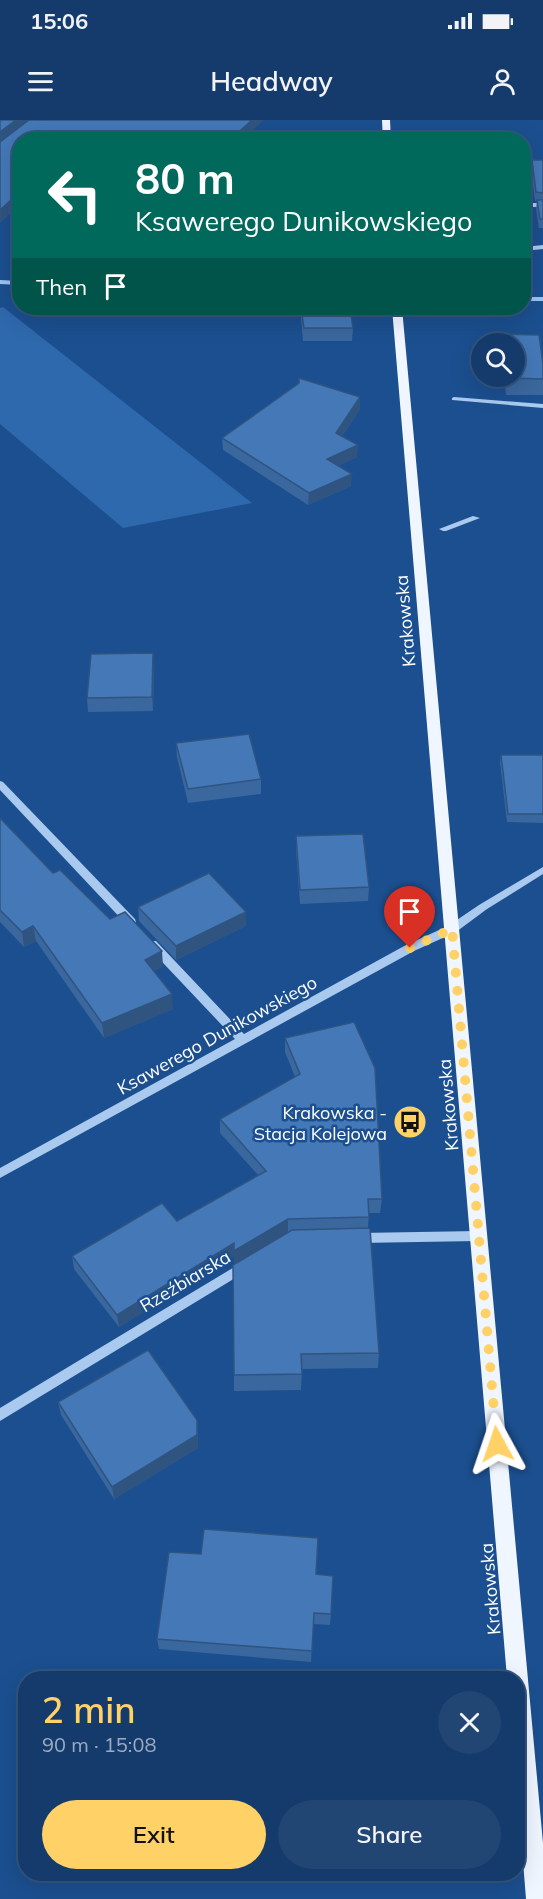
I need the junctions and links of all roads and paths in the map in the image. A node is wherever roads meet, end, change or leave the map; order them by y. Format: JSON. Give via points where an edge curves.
{"nodes":[{"id":1,"x":399,"y":315,"type":"edge"},
{"id":2,"x":454,"y":399,"type":"dead end"},
{"id":3,"x":543,"y":406,"type":"edge"},
{"id":4,"x":476,"y":518,"type":"dead end"},
{"id":5,"x":443,"y":529,"type":"dead end"},
{"id":6,"x":0,"y":784,"type":"edge"},
{"id":7,"x":543,"y":870,"type":"edge"},
{"id":8,"x":138,"y":929,"type":"edge"},
{"id":9,"x":452,"y":929,"type":"junction"},
{"id":10,"x":146,"y":938,"type":"edge"},
{"id":11,"x":243,"y":1040,"type":"junction"},
{"id":12,"x":0,"y":1173,"type":"edge"},
{"id":13,"x":478,"y":1236,"type":"junction"},
{"id":14,"x":345,"y":1238,"type":"edge"},
{"id":15,"x":259,"y":1257,"type":"edge"},
{"id":16,"x":0,"y":1415,"type":"edge"},
{"id":17,"x":517,"y":1671,"type":"edge"},
{"id":18,"x":525,"y":1764,"type":"edge"},
{"id":19,"x":537,"y":1899,"type":"edge"}],
"edges":[{"from":1,"to":9,"type":"main road","name":"Krakowska"},
{"from":2,"to":3,"type":"street"},
{"from":4,"to":5,"type":"street"},
{"from":6,"to":8,"type":"street"},
{"from":7,"to":9,"type":"street","name":"Ksawerego Dunikowskiego"},
{"from":9,"to":11,"type":"street","name":"Ksawerego Dunikowskiego"},
{"from":9,"to":13,"type":"main road","name":"Krakowska"},
{"from":10,"to":11,"type":"street"},
{"from":11,"to":12,"type":"street","name":"Ksawerego Dunikowskiego"},
{"from":13,"to":14,"type":"street"},
{"from":13,"to":17,"type":"main road","name":"Krakowska"},
{"from":15,"to":16,"type":"street","name":"Rzeźbiarska"},
{"from":18,"to":19,"type":"main road","name":"Krakowska"}]}
